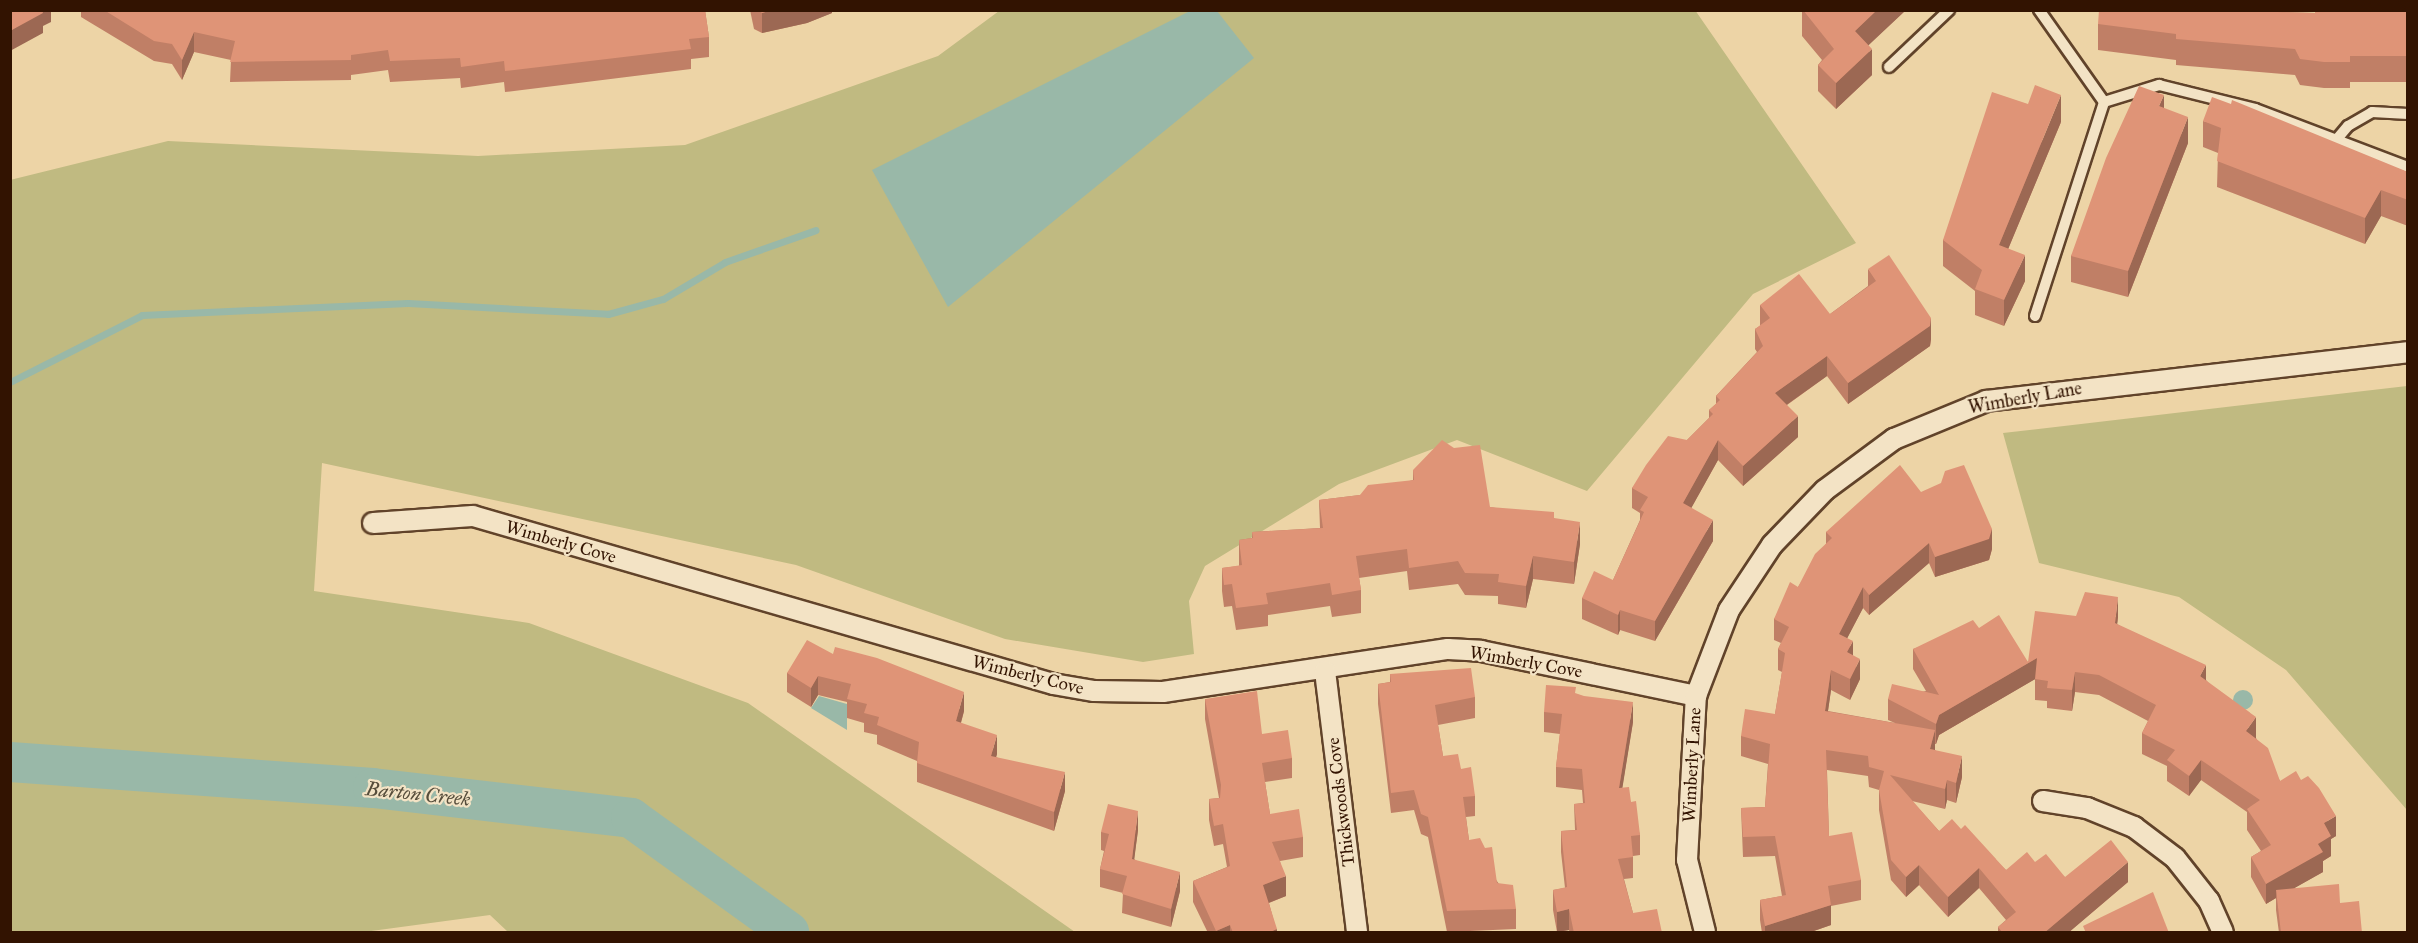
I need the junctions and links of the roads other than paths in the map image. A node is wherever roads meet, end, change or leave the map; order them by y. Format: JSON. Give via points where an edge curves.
{"nodes":[{"id":1,"x":1949,"y":10,"type":"edge"},
{"id":2,"x":2039,"y":10,"type":"edge"},
{"id":3,"x":1889,"y":67,"type":"dead end"},
{"id":4,"x":2104,"y":102,"type":"junction"},
{"id":5,"x":2408,"y":114,"type":"edge"},
{"id":6,"x":2337,"y":140,"type":"junction"},
{"id":7,"x":2408,"y":167,"type":"edge"},
{"id":8,"x":2035,"y":316,"type":"dead end"},
{"id":9,"x":2408,"y":352,"type":"edge"},
{"id":10,"x":373,"y":523,"type":"dead end"},
{"id":11,"x":1325,"y":671,"type":"junction"},
{"id":12,"x":1696,"y":696,"type":"junction"},
{"id":13,"x":2043,"y":801,"type":"dead end"},
{"id":14,"x":1357,"y":933,"type":"edge"},
{"id":15,"x":1705,"y":933,"type":"edge"},
{"id":16,"x":2223,"y":933,"type":"edge"}],
"edges":[{"from":1,"to":3,"type":"lane"},
{"from":2,"to":4,"type":"lane"},
{"from":4,"to":6,"type":"lane","via":[[2159,85],[2256,109]]},
{"from":4,"to":8,"type":"lane"},
{"from":5,"to":6,"type":"lane","via":[[2372,112],[2348,126]]},
{"from":6,"to":7,"type":"lane"},
{"from":9,"to":12,"type":"street","name":"Wimberly Lane","via":[[1986,401],[1894,439],[1826,490],[1772,545],[1729,610]]},
{"from":10,"to":11,"type":"street","name":"Wimberly Cove","via":[[473,516],[1053,684],[1094,691],[1163,692]]},
{"from":11,"to":12,"type":"street","name":"Wimberly Cove","via":[[1448,650],[1481,651]]},
{"from":11,"to":14,"type":"street","name":"Thickwoods Cove"},
{"from":12,"to":15,"type":"street","name":"Wimberly Lane","via":[[1687,860]]},
{"from":13,"to":16,"type":"street","via":[[2086,808],[2134,827],[2175,858],[2209,901]]}]}
